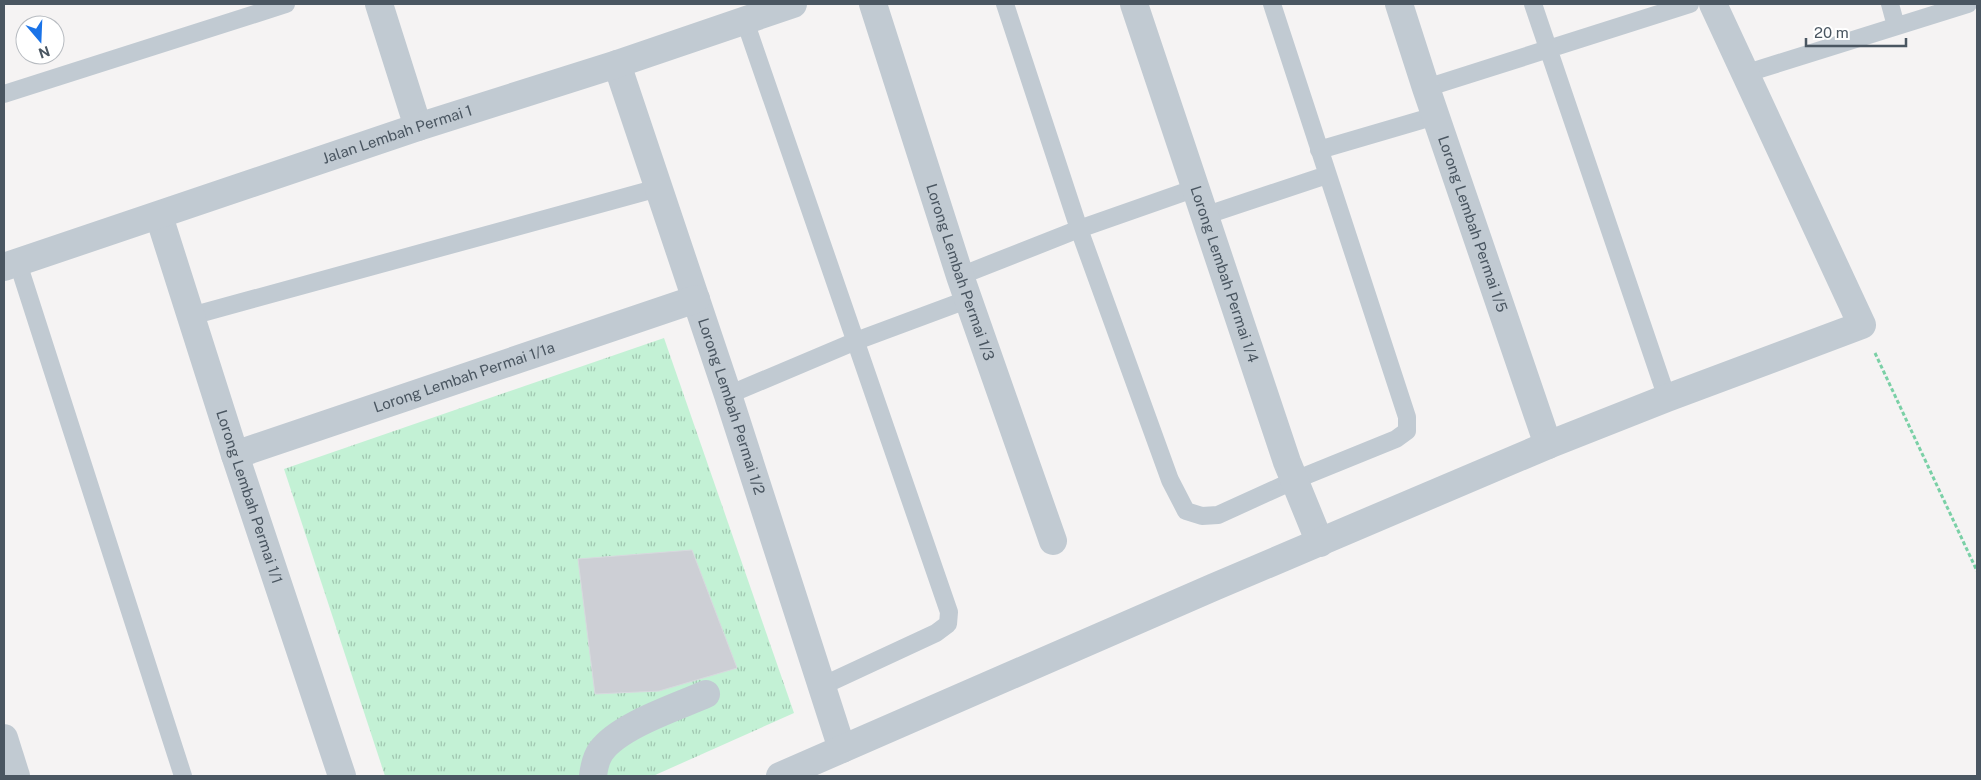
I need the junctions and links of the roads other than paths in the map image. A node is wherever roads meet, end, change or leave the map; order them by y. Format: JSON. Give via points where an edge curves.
{"nodes":[{"id":1,"x":286,"y":4,"type":"edge"},
{"id":2,"x":379,"y":4,"type":"edge"},
{"id":3,"x":793,"y":4,"type":"edge"},
{"id":4,"x":873,"y":4,"type":"edge"},
{"id":5,"x":1005,"y":4,"type":"edge"},
{"id":6,"x":1134,"y":4,"type":"edge"},
{"id":7,"x":1272,"y":4,"type":"edge"},
{"id":8,"x":1399,"y":4,"type":"edge"},
{"id":9,"x":1533,"y":4,"type":"edge"},
{"id":10,"x":1690,"y":4,"type":"edge"},
{"id":11,"x":1713,"y":4,"type":"edge"},
{"id":12,"x":1890,"y":4,"type":"edge"},
{"id":13,"x":1968,"y":4,"type":"edge"},
{"id":14,"x":745,"y":21,"type":"junction"},
{"id":15,"x":1896,"y":26,"type":"junction"},
{"id":16,"x":1548,"y":50,"type":"junction"},
{"id":17,"x":617,"y":64,"type":"junction"},
{"id":18,"x":1744,"y":74,"type":"junction"},
{"id":19,"x":1426,"y":88,"type":"junction"},
{"id":20,"x":4,"y":94,"type":"edge"},
{"id":21,"x":1435,"y":116,"type":"junction"},
{"id":22,"x":418,"y":127,"type":"junction"},
{"id":23,"x":1319,"y":150,"type":"junction"},
{"id":24,"x":1327,"y":175,"type":"junction"},
{"id":25,"x":658,"y":188,"type":"junction"},
{"id":26,"x":1196,"y":188,"type":"junction"},
{"id":27,"x":159,"y":216,"type":"junction"},
{"id":28,"x":1204,"y":216,"type":"junction"},
{"id":29,"x":1078,"y":229,"type":"junction"},
{"id":30,"x":11,"y":265,"type":"edge"},
{"id":31,"x":964,"y":287,"type":"junction"},
{"id":32,"x":696,"y":299,"type":"junction"},
{"id":33,"x":191,"y":316,"type":"junction"},
{"id":34,"x":856,"y":341,"type":"junction"},
{"id":35,"x":728,"y":396,"type":"junction"},
{"id":36,"x":1666,"y":398,"type":"junction"},
{"id":37,"x":1548,"y":444,"type":"junction"},
{"id":38,"x":234,"y":455,"type":"junction"},
{"id":39,"x":1295,"y":480,"type":"junction"},
{"id":40,"x":1053,"y":541,"type":"dead end"},
{"id":41,"x":1320,"y":542,"type":"junction"},
{"id":42,"x":822,"y":686,"type":"junction"},
{"id":43,"x":706,"y":694,"type":"dead end"},
{"id":44,"x":4,"y":738,"type":"edge"},
{"id":45,"x":842,"y":750,"type":"junction"},
{"id":46,"x":16,"y":776,"type":"edge"},
{"id":47,"x":184,"y":776,"type":"edge"},
{"id":48,"x":342,"y":776,"type":"edge"},
{"id":49,"x":593,"y":776,"type":"edge"},
{"id":50,"x":780,"y":776,"type":"edge"}],
"edges":[{"from":1,"to":20,"type":"lane"},
{"from":2,"to":22,"type":"street"},
{"from":3,"to":14,"type":"street","name":"Jalan Lembah Permai 1"},
{"from":4,"to":31,"type":"street","name":"Lorong Lembah Permai 1/3"},
{"from":5,"to":29,"type":"lane"},
{"from":6,"to":26,"type":"street","name":"Lorong Lembah Permai 1/4"},
{"from":7,"to":23,"type":"lane"},
{"from":8,"to":19,"type":"street","name":"Lorong Lembah Permai 1/5"},
{"from":9,"to":16,"type":"lane"},
{"from":10,"to":16,"type":"lane"},
{"from":11,"to":18,"type":"street"},
{"from":12,"to":15,"type":"lane"},
{"from":13,"to":15,"type":"lane"},
{"from":14,"to":17,"type":"street","name":"Jalan Lembah Permai 1"},
{"from":14,"to":34,"type":"lane"},
{"from":15,"to":18,"type":"lane"},
{"from":16,"to":19,"type":"lane"},
{"from":16,"to":36,"type":"lane"},
{"from":17,"to":22,"type":"street","name":"Jalan Lembah Permai 1"},
{"from":17,"to":25,"type":"street","name":"Lorong Lembah Permai 1/2"},
{"from":18,"to":36,"type":"street","via":[[1862,325]]},
{"from":19,"to":21,"type":"street","name":"Lorong Lembah Permai 1/5"},
{"from":21,"to":23,"type":"lane"},
{"from":21,"to":37,"type":"street","name":"Lorong Lembah Permai 1/5"},
{"from":22,"to":27,"type":"street","name":"Jalan Lembah Permai 1"},
{"from":23,"to":24,"type":"lane"},
{"from":24,"to":28,"type":"lane"},
{"from":24,"to":39,"type":"lane","via":[[1407,417],[1407,431],[1396,439]]},
{"from":25,"to":32,"type":"street","name":"Lorong Lembah Permai 1/2"},
{"from":25,"to":33,"type":"lane"},
{"from":26,"to":28,"type":"street","name":"Lorong Lembah Permai 1/4"},
{"from":26,"to":29,"type":"lane"},
{"from":27,"to":30,"type":"street","name":"Jalan Lembah Permai 1"},
{"from":27,"to":33,"type":"street","name":"Lorong Lembah Permai 1/1"},
{"from":28,"to":39,"type":"street","name":"Lorong Lembah Permai 1/4"},
{"from":29,"to":31,"type":"lane"},
{"from":29,"to":39,"type":"lane","via":[[1170,480],[1186,512],[1218,515]]},
{"from":30,"to":47,"type":"lane"},
{"from":31,"to":34,"type":"lane"},
{"from":31,"to":40,"type":"street","name":"Lorong Lembah Permai 1/3"},
{"from":32,"to":35,"type":"street","name":"Lorong Lembah Permai 1/2"},
{"from":32,"to":38,"type":"street","name":"Lorong Lembah Permai 1/1a"},
{"from":33,"to":38,"type":"street","name":"Lorong Lembah Permai 1/1"},
{"from":34,"to":35,"type":"lane"},
{"from":34,"to":42,"type":"lane","via":[[949,612],[948,624],[936,633]]},
{"from":35,"to":42,"type":"street","name":"Lorong Lembah Permai 1/2"},
{"from":36,"to":37,"type":"street"},
{"from":37,"to":41,"type":"street"},
{"from":38,"to":48,"type":"street","name":"Lorong Lembah Permai 1/1"},
{"from":39,"to":41,"type":"street","name":"Lorong Lembah Permai 1/4"},
{"from":41,"to":45,"type":"street"},
{"from":42,"to":45,"type":"street","name":"Lorong Lembah Permai 1/2"},
{"from":43,"to":49,"type":"street","via":[[622,731],[601,751]]},
{"from":44,"to":46,"type":"street"},
{"from":45,"to":50,"type":"street"}]}
